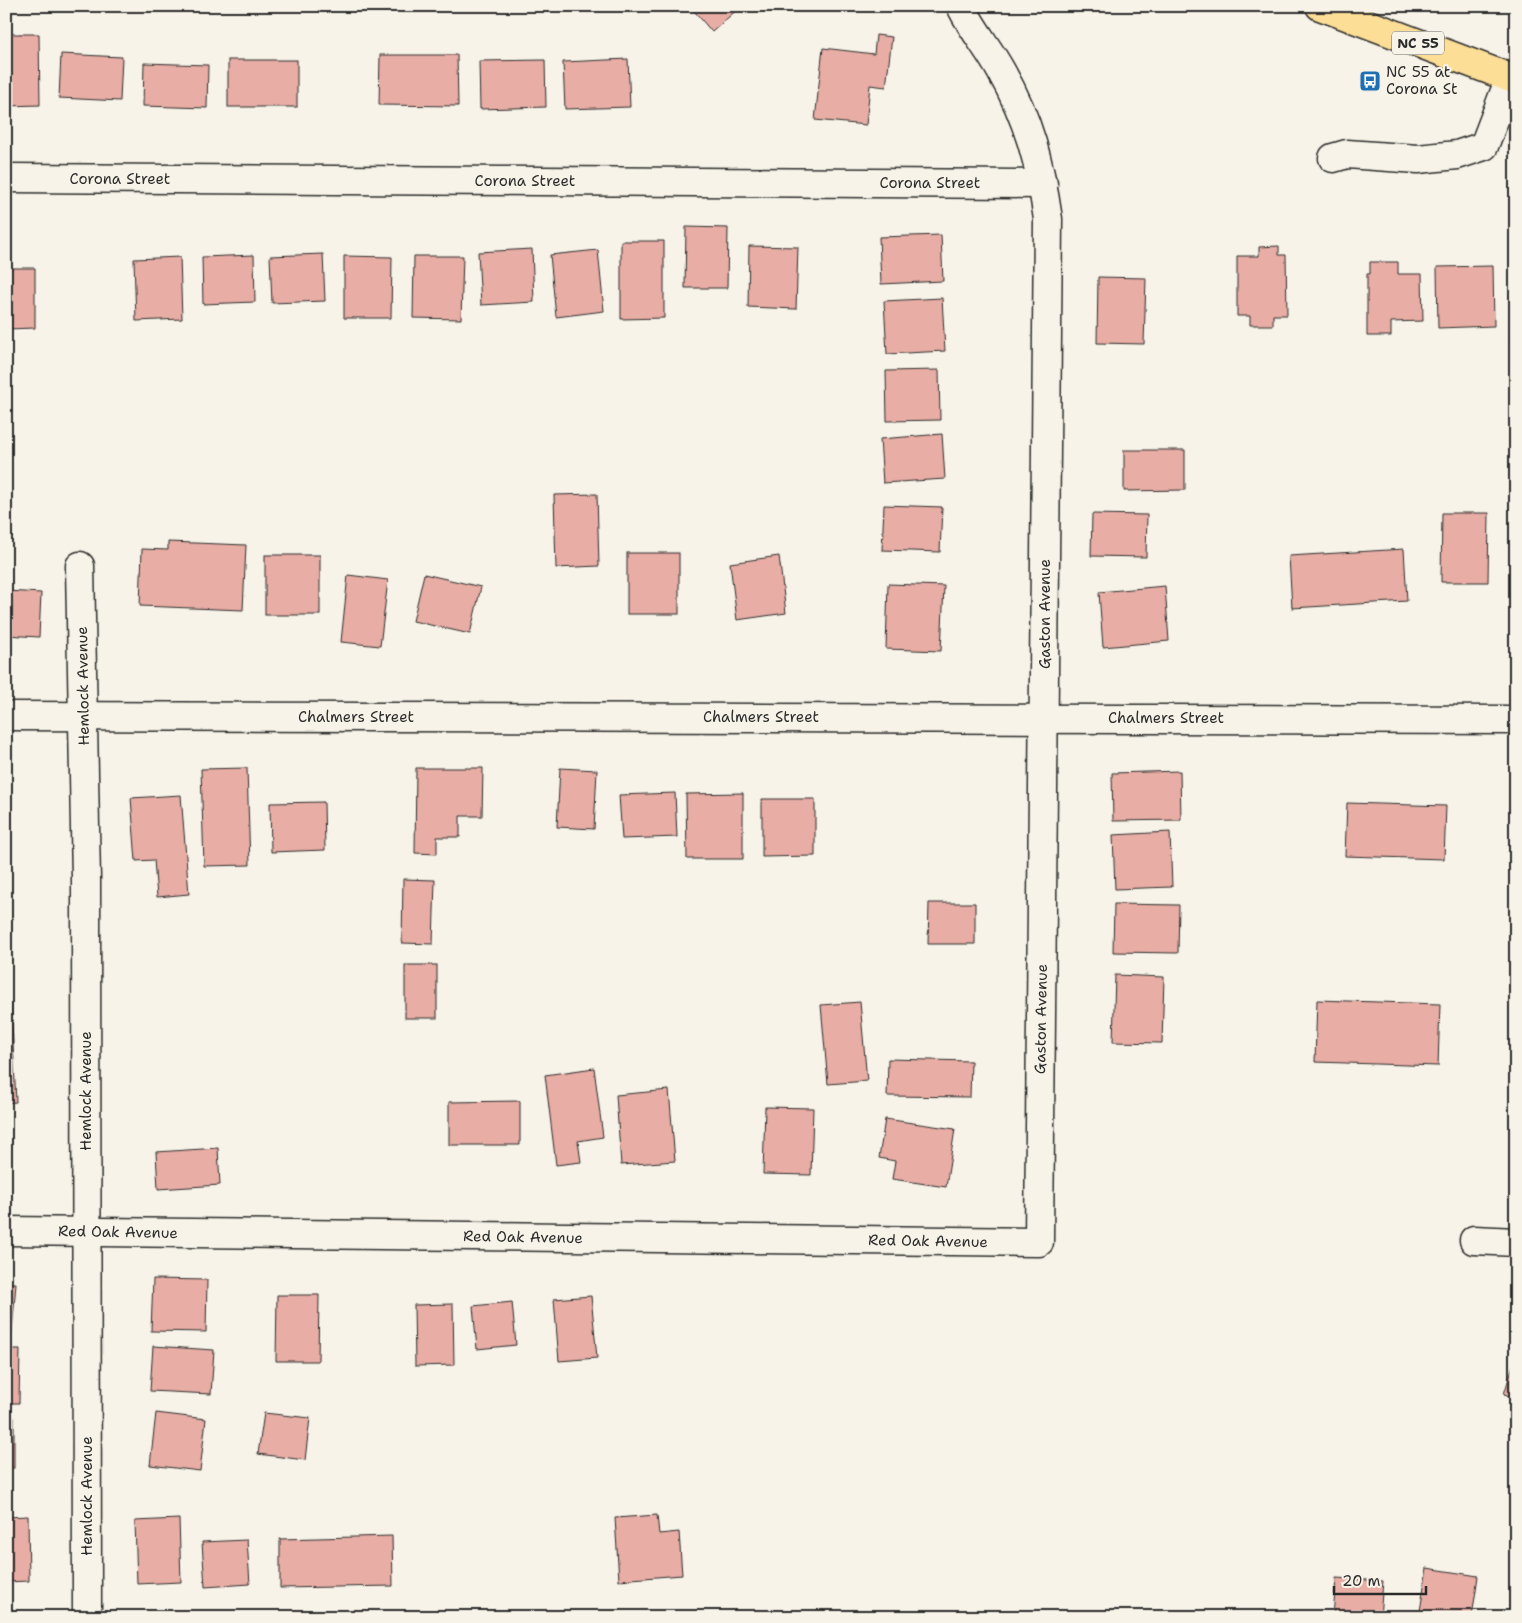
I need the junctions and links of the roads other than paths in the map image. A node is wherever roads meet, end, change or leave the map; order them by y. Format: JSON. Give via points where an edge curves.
{"nodes":[{"id":1,"x":961,"y":6,"type":"edge"},
{"id":2,"x":1330,"y":8,"type":"edge"},
{"id":3,"x":1513,"y":79,"type":"edge"},
{"id":4,"x":1333,"y":158,"type":"dead end"},
{"id":5,"x":6,"y":178,"type":"edge"},
{"id":6,"x":1043,"y":184,"type":"junction"},
{"id":7,"x":80,"y":566,"type":"dead end"},
{"id":8,"x":6,"y":716,"type":"edge"},
{"id":9,"x":83,"y":716,"type":"junction"},
{"id":10,"x":1044,"y":718,"type":"junction"},
{"id":11,"x":1516,"y":720,"type":"edge"},
{"id":12,"x":6,"y":1231,"type":"edge"},
{"id":13,"x":86,"y":1232,"type":"junction"},
{"id":14,"x":1474,"y":1240,"type":"dead end"},
{"id":15,"x":1039,"y":1242,"type":"joint"},
{"id":16,"x":1516,"y":1242,"type":"edge"},
{"id":17,"x":87,"y":1617,"type":"edge"}],
"edges":[{"from":1,"to":6,"type":"street","name":"Gaston Avenue","via":[[1001,70],[1024,116]]},
{"from":2,"to":3,"type":"main road","number":"NC 55"},
{"from":3,"to":4,"type":"street","via":[[1484,146],[1457,156],[1418,159],[1347,154]]},
{"from":5,"to":6,"type":"street","name":"Corona Street"},
{"from":6,"to":10,"type":"street","name":"Gaston Avenue","via":[[1048,219]]},
{"from":7,"to":9,"type":"street","name":"Hemlock Avenue"},
{"from":8,"to":9,"type":"street","name":"Chalmers Street"},
{"from":9,"to":10,"type":"street","name":"Chalmers Street"},
{"from":9,"to":13,"type":"street","name":"Hemlock Avenue"},
{"from":10,"to":11,"type":"street","name":"Chalmers Street"},
{"from":10,"to":15,"type":"street","name":"Gaston Avenue"},
{"from":12,"to":13,"type":"street","name":"Red Oak Avenue"},
{"from":13,"to":15,"type":"street","name":"Red Oak Avenue"},
{"from":13,"to":17,"type":"street","name":"Hemlock Avenue"},
{"from":14,"to":16,"type":"street"}]}
